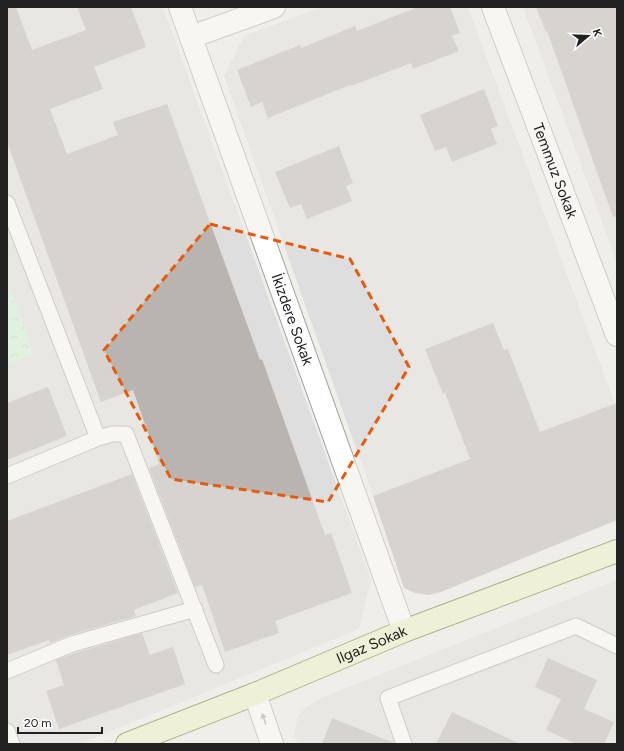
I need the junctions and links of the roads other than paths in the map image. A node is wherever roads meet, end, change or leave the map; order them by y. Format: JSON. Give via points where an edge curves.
{"nodes":[{"id":1,"x":180,"y":7,"type":"edge"},
{"id":2,"x":274,"y":7,"type":"edge"},
{"id":3,"x":492,"y":7,"type":"edge"},
{"id":4,"x":191,"y":37,"type":"junction"},
{"id":5,"x":7,"y":203,"type":"edge"},
{"id":6,"x":617,"y":335,"type":"edge"},
{"id":7,"x":98,"y":438,"type":"junction"},
{"id":8,"x":7,"y":476,"type":"edge"},
{"id":9,"x":617,"y":551,"type":"edge"},
{"id":10,"x":195,"y":609,"type":"junction"},
{"id":11,"x":404,"y":631,"type":"junction"},
{"id":12,"x":617,"y":646,"type":"edge"},
{"id":13,"x":216,"y":665,"type":"dead end"},
{"id":14,"x":7,"y":671,"type":"edge"},
{"id":15,"x":255,"y":694,"type":"junction"},
{"id":16,"x":7,"y":731,"type":"edge"},
{"id":17,"x":12,"y":744,"type":"edge"},
{"id":18,"x":127,"y":744,"type":"edge"},
{"id":19,"x":272,"y":744,"type":"edge"},
{"id":20,"x":404,"y":744,"type":"edge"}],
"edges":[{"from":1,"to":4,"type":"street","name":"İkizdere Sokak"},
{"from":2,"to":4,"type":"street"},
{"from":3,"to":6,"type":"street","name":"Temmuz Sokak"},
{"from":4,"to":11,"type":"street","name":"İkizdere Sokak"},
{"from":5,"to":7,"type":"lane"},
{"from":7,"to":8,"type":"lane"},
{"from":7,"to":10,"type":"lane","via":[[126,434]]},
{"from":9,"to":11,"type":"street","name":"Ilgaz Sokak"},
{"from":10,"to":13,"type":"lane"},
{"from":10,"to":14,"type":"lane","via":[[72,644]]},
{"from":11,"to":15,"type":"street","name":"Ilgaz Sokak"},
{"from":12,"to":20,"type":"lane","via":[[576,626],[388,698]]},
{"from":15,"to":18,"type":"street","name":"Ilgaz Sokak"},
{"from":19,"to":15,"type":"street","one_way":true},
{"from":16,"to":17,"type":"lane"}]}
